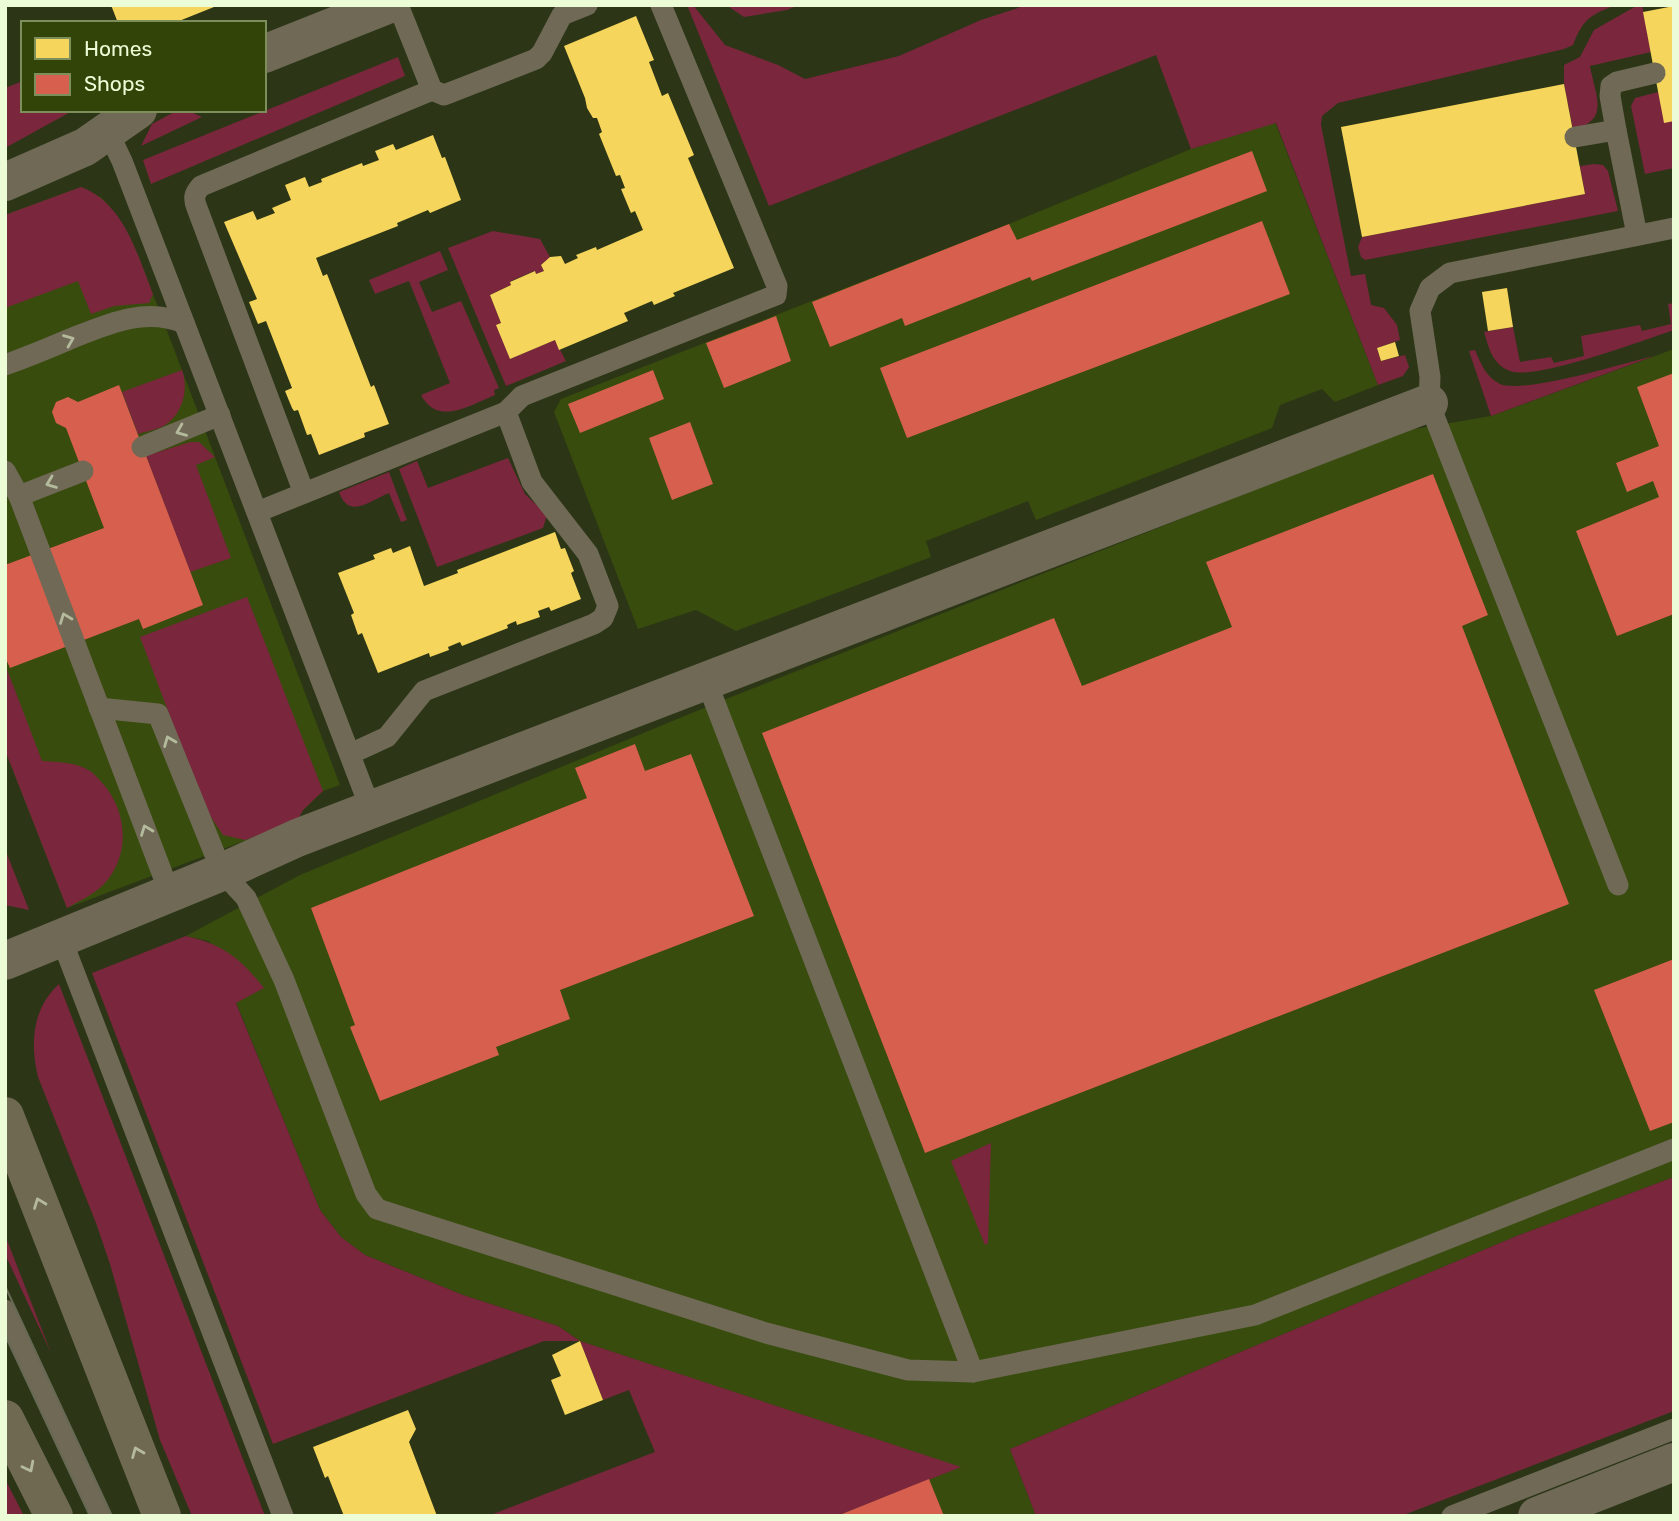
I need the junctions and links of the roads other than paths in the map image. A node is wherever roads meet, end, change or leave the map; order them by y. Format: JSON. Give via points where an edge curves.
{"nodes":[{"id":1,"x":387,"y":5,"type":"edge"},
{"id":2,"x":398,"y":5,"type":"edge"},
{"id":3,"x":587,"y":5,"type":"edge"},
{"id":4,"x":661,"y":5,"type":"edge"},
{"id":5,"x":266,"y":53,"type":"edge"},
{"id":6,"x":1655,"y":73,"type":"dead end"},
{"id":7,"x":432,"y":90,"type":"junction"},
{"id":8,"x":123,"y":121,"type":"edge"},
{"id":9,"x":1616,"y":130,"type":"junction"},
{"id":10,"x":1575,"y":137,"type":"dead end"},
{"id":11,"x":5,"y":182,"type":"edge"},
{"id":12,"x":1674,"y":228,"type":"edge"},
{"id":13,"x":1637,"y":235,"type":"junction"},
{"id":14,"x":184,"y":323,"type":"junction"},
{"id":15,"x":5,"y":365,"type":"edge"},
{"id":16,"x":1429,"y":403,"type":"junction"},
{"id":17,"x":506,"y":412,"type":"junction"},
{"id":18,"x":219,"y":415,"type":"junction"},
{"id":19,"x":142,"y":447,"type":"dead end"},
{"id":20,"x":5,"y":471,"type":"edge"},
{"id":21,"x":83,"y":471,"type":"dead end"},
{"id":22,"x":304,"y":493,"type":"junction"},
{"id":23,"x":19,"y":496,"type":"junction"},
{"id":24,"x":257,"y":512,"type":"junction"},
{"id":25,"x":706,"y":680,"type":"junction"},
{"id":26,"x":99,"y":708,"type":"junction"},
{"id":27,"x":350,"y":754,"type":"junction"},
{"id":28,"x":371,"y":810,"type":"junction"},
{"id":29,"x":222,"y":872,"type":"junction"},
{"id":30,"x":1618,"y":885,"type":"dead end"},
{"id":31,"x":170,"y":894,"type":"junction"},
{"id":32,"x":61,"y":938,"type":"junction"},
{"id":33,"x":5,"y":961,"type":"edge"},
{"id":34,"x":5,"y":1116,"type":"edge"},
{"id":35,"x":1674,"y":1149,"type":"edge"},
{"id":36,"x":5,"y":1310,"type":"edge"},
{"id":37,"x":973,"y":1372,"type":"junction"},
{"id":38,"x":5,"y":1419,"type":"edge"},
{"id":39,"x":1674,"y":1429,"type":"edge"},
{"id":40,"x":1674,"y":1462,"type":"edge"},
{"id":41,"x":54,"y":1516,"type":"edge"},
{"id":42,"x":101,"y":1516,"type":"edge"},
{"id":43,"x":163,"y":1516,"type":"edge"},
{"id":44,"x":283,"y":1516,"type":"edge"},
{"id":45,"x":1452,"y":1516,"type":"edge"},
{"id":46,"x":1537,"y":1516,"type":"edge"}],
"edges":[{"from":1,"to":5,"type":"street"},
{"from":2,"to":7,"type":"lane"},
{"from":3,"to":7,"type":"lane","via":[[558,20],[536,59],[444,95]]},
{"from":4,"to":17,"type":"lane","via":[[777,286],[776,295],[522,396]]},
{"from":6,"to":9,"type":"lane","via":[[1611,86]]},
{"from":7,"to":22,"type":"lane","via":[[195,192],[197,208]]},
{"from":8,"to":11,"type":"street","via":[[60,159]]},
{"from":8,"to":14,"type":"lane"},
{"from":9,"to":10,"type":"lane"},
{"from":9,"to":13,"type":"lane"},
{"from":12,"to":13,"type":"lane"},
{"from":13,"to":16,"type":"lane","via":[[1450,273],[1439,280],[1424,297],[1420,311],[1430,377]]},
{"from":15,"to":14,"type":"lane","one_way":true,"via":[[122,319],[150,316]]},
{"from":14,"to":18,"type":"lane"},
{"from":16,"to":25,"type":"street"},
{"from":16,"to":30,"type":"lane"},
{"from":17,"to":22,"type":"lane"},
{"from":17,"to":27,"type":"lane","via":[[536,489],[588,554],[608,606],[604,618],[424,691],[387,737]]},
{"from":18,"to":19,"type":"lane","one_way":true},
{"from":18,"to":24,"type":"lane"},
{"from":20,"to":23,"type":"lane"},
{"from":21,"to":23,"type":"lane","one_way":true},
{"from":22,"to":24,"type":"lane"},
{"from":26,"to":23,"type":"lane","one_way":true},
{"from":24,"to":27,"type":"lane"},
{"from":25,"to":28,"type":"street"},
{"from":25,"to":37,"type":"lane"},
{"from":29,"to":26,"type":"lane","one_way":true,"via":[[158,714]]},
{"from":31,"to":26,"type":"lane","one_way":true},
{"from":27,"to":28,"type":"lane"},
{"from":28,"to":29,"type":"street"},
{"from":29,"to":31,"type":"street"},
{"from":29,"to":37,"type":"lane","via":[[246,898],[284,980],[366,1194],[377,1209],[766,1333],[908,1370]]},
{"from":31,"to":32,"type":"street"},
{"from":32,"to":33,"type":"street"},
{"from":32,"to":44,"type":"lane"},
{"from":43,"to":34,"type":"main road","one_way":true},
{"from":35,"to":37,"type":"lane","via":[[1255,1315]]},
{"from":36,"to":42,"type":"lane"},
{"from":38,"to":41,"type":"main road","one_way":true},
{"from":39,"to":45,"type":"lane"},
{"from":40,"to":46,"type":"street"}]}
